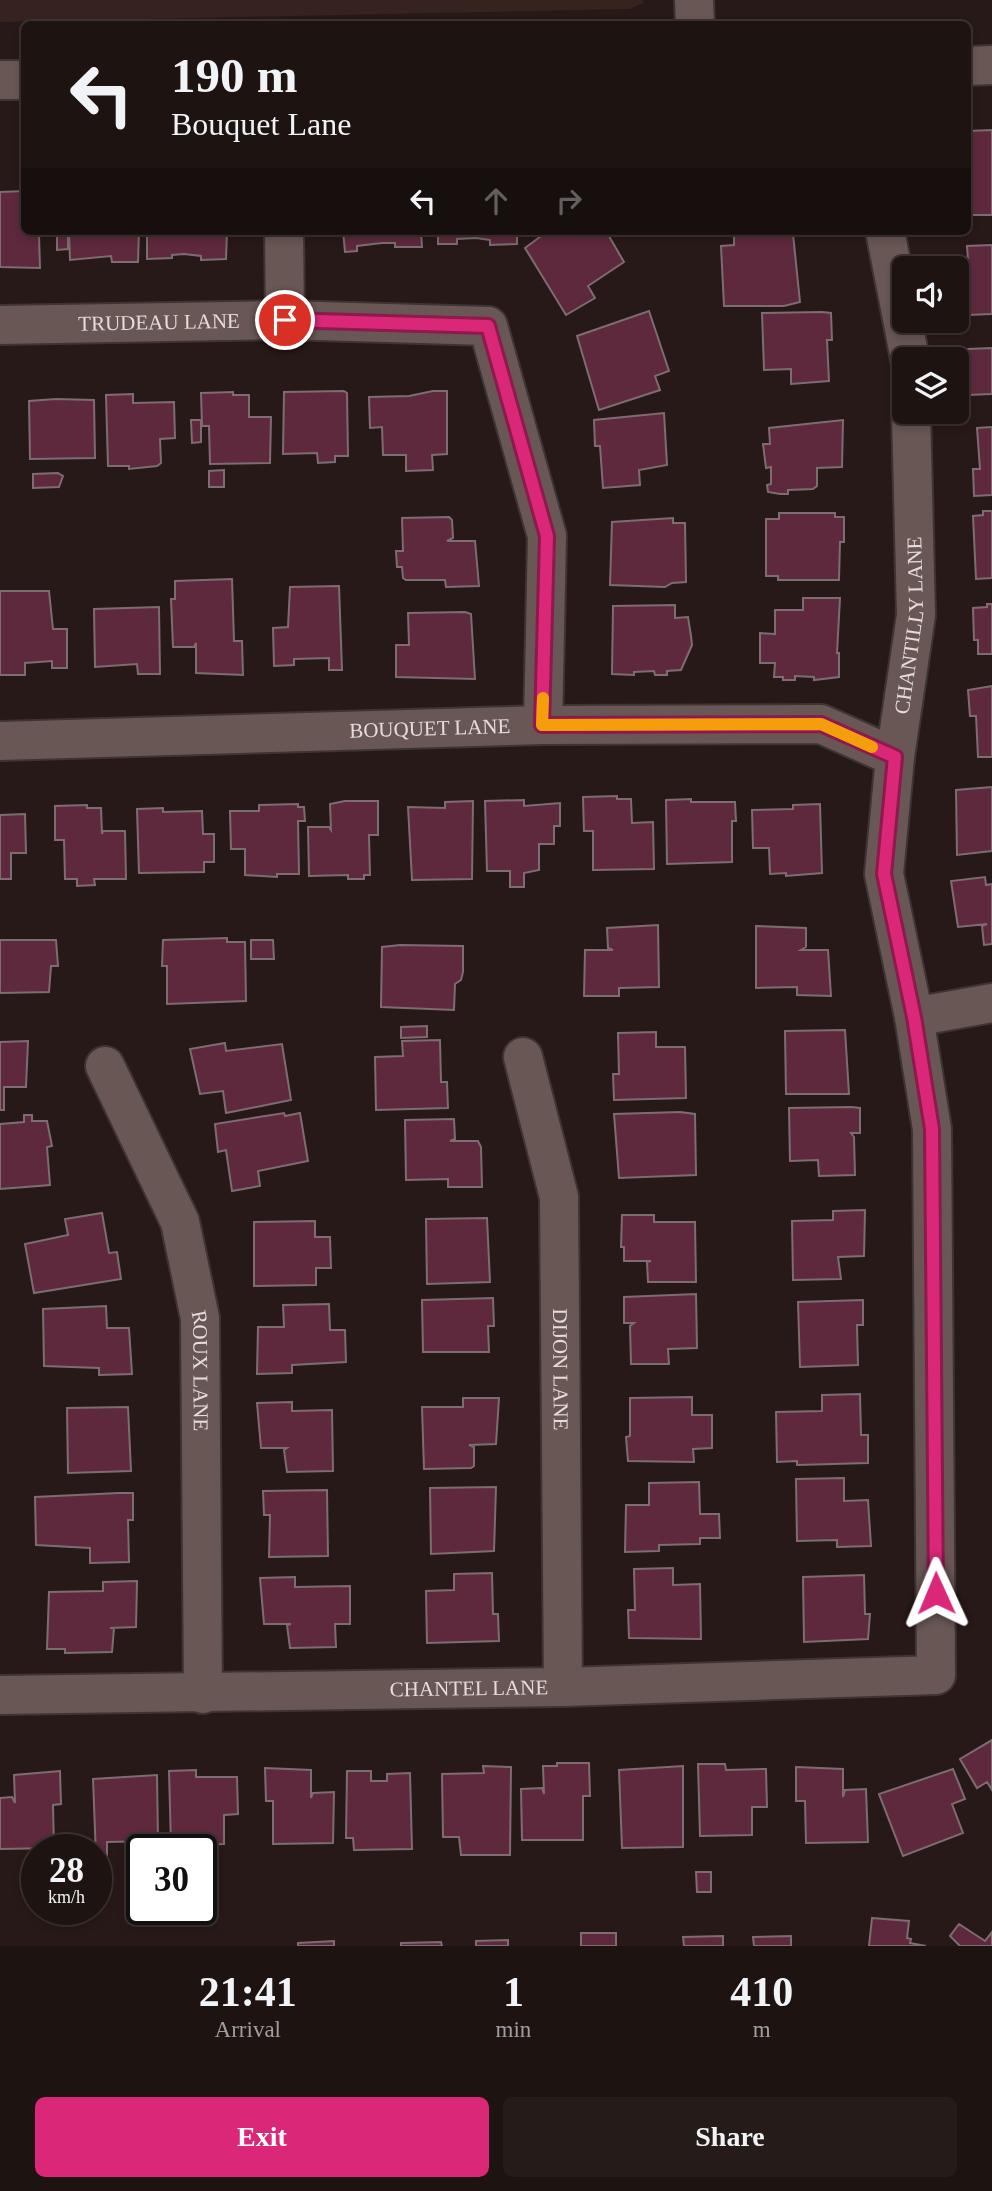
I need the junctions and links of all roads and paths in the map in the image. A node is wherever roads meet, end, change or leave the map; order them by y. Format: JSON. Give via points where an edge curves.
{"nodes":[{"id":1,"x":694,"y":0,"type":"edge"},
{"id":2,"x":695,"y":21,"type":"edge"},
{"id":3,"x":992,"y":65,"type":"edge"},
{"id":4,"x":971,"y":66,"type":"edge"},
{"id":5,"x":0,"y":80,"type":"edge"},
{"id":6,"x":21,"y":80,"type":"edge"},
{"id":7,"x":284,"y":235,"type":"edge"},
{"id":8,"x":886,"y":235,"type":"edge"},
{"id":9,"x":285,"y":320,"type":"junction"},
{"id":10,"x":0,"y":325,"type":"edge"},
{"id":11,"x":907,"y":347,"type":"edge"},
{"id":12,"x":911,"y":424,"type":"edge"},
{"id":13,"x":542,"y":725,"type":"junction"},
{"id":14,"x":0,"y":741,"type":"edge"},
{"id":15,"x":895,"y":757,"type":"junction"},
{"id":16,"x":992,"y":1003,"type":"edge"},
{"id":17,"x":914,"y":1017,"type":"junction"},
{"id":18,"x":523,"y":1057,"type":"dead end"},
{"id":19,"x":105,"y":1066,"type":"dead end"},
{"id":20,"x":936,"y":1675,"type":"joint"},
{"id":21,"x":563,"y":1687,"type":"junction"},
{"id":22,"x":203,"y":1694,"type":"junction"},
{"id":23,"x":0,"y":1695,"type":"edge"}],
"edges":[{"from":1,"to":2,"type":"street"},
{"from":3,"to":4,"type":"street"},
{"from":5,"to":6,"type":"street"},
{"from":7,"to":9,"type":"street"},
{"from":8,"to":11,"type":"street"},
{"from":9,"to":10,"type":"street","name":"TRUDEAU LANE"},
{"from":9,"to":13,"type":"street","name":"TRUDEAU LANE","via":[[488,326],[547,536]]},
{"from":12,"to":15,"type":"street","name":"CHANTILLY LANE","via":[[916,615]]},
{"from":13,"to":14,"type":"street","name":"BOUQUET LANE"},
{"from":13,"to":15,"type":"street","name":"BOUQUET LANE","via":[[821,724]]},
{"from":15,"to":17,"type":"street","name":"CHANTILLY LANE","via":[[884,874]]},
{"from":16,"to":17,"type":"street"},
{"from":17,"to":20,"type":"street","name":"CHANTILLY LANE","via":[[932,1129]]},
{"from":18,"to":21,"type":"street","name":"DIJON LANE","via":[[559,1197]]},
{"from":19,"to":22,"type":"street","name":"ROUX LANE","via":[[180,1222],[200,1318]]},
{"from":20,"to":21,"type":"street","name":"CHANTEL LANE"},
{"from":21,"to":22,"type":"street","name":"CHANTEL LANE"},
{"from":22,"to":23,"type":"street","name":"CHANTEL LANE"}]}
